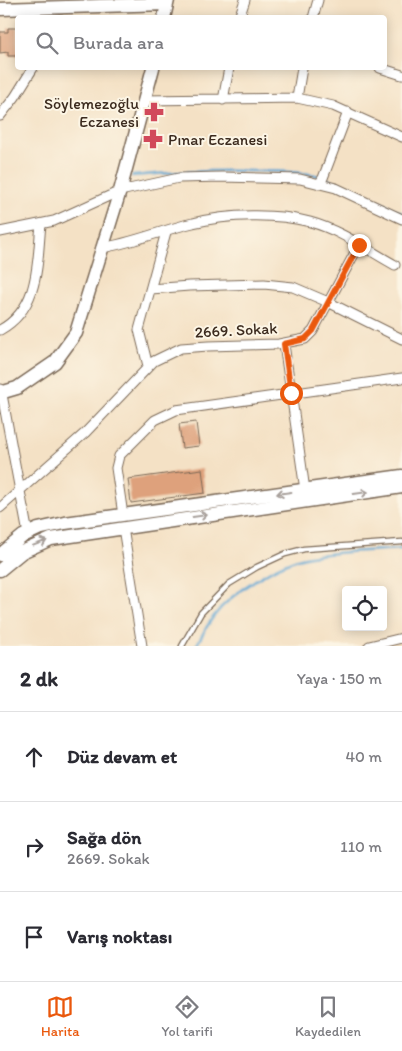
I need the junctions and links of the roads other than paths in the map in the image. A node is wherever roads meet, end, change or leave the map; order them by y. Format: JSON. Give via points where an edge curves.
{"nodes":[{"id":1,"x":244,"y":0,"type":"edge"},
{"id":2,"x":318,"y":0,"type":"edge"},
{"id":3,"x":167,"y":2,"type":"edge"},
{"id":4,"x":0,"y":9,"type":"edge"},
{"id":5,"x":56,"y":12,"type":"edge"},
{"id":6,"x":165,"y":15,"type":"edge"},
{"id":7,"x":240,"y":15,"type":"edge"},
{"id":8,"x":314,"y":15,"type":"edge"},
{"id":9,"x":32,"y":70,"type":"edge"},
{"id":10,"x":152,"y":70,"type":"edge"},
{"id":11,"x":229,"y":70,"type":"edge"},
{"id":12,"x":302,"y":70,"type":"edge"},
{"id":13,"x":386,"y":70,"type":"edge"},
{"id":14,"x":402,"y":75,"type":"edge"},
{"id":15,"x":296,"y":98,"type":"junction"},
{"id":16,"x":144,"y":100,"type":"junction"},
{"id":17,"x":223,"y":100,"type":"junction"},
{"id":18,"x":348,"y":112,"type":"junction"},
{"id":19,"x":0,"y":116,"type":"edge"},
{"id":20,"x":402,"y":137,"type":"edge"},
{"id":21,"x":319,"y":184,"type":"junction"},
{"id":22,"x":120,"y":191,"type":"junction"},
{"id":23,"x":402,"y":219,"type":"edge"},
{"id":24,"x":41,"y":224,"type":"junction"},
{"id":25,"x":0,"y":232,"type":"edge"},
{"id":26,"x":166,"y":232,"type":"junction"},
{"id":27,"x":359,"y":245,"type":"junction"},
{"id":28,"x":101,"y":248,"type":"junction"},
{"id":29,"x":395,"y":265,"type":"dead end"},
{"id":30,"x":151,"y":289,"type":"junction"},
{"id":31,"x":328,"y":302,"type":"junction"},
{"id":32,"x":0,"y":330,"type":"edge"},
{"id":33,"x":402,"y":339,"type":"edge"},
{"id":34,"x":284,"y":344,"type":"junction"},
{"id":35,"x":148,"y":366,"type":"junction"},
{"id":36,"x":402,"y":378,"type":"edge"},
{"id":37,"x":1,"y":391,"type":"edge"},
{"id":38,"x":291,"y":393,"type":"junction"},
{"id":39,"x":402,"y":476,"type":"edge"},
{"id":40,"x":402,"y":486,"type":"edge"},
{"id":41,"x":305,"y":490,"type":"junction"},
{"id":42,"x":20,"y":492,"type":"junction"},
{"id":43,"x":0,"y":508,"type":"edge"},
{"id":44,"x":122,"y":515,"type":"junction"},
{"id":45,"x":123,"y":528,"type":"junction"},
{"id":46,"x":28,"y":534,"type":"junction"},
{"id":47,"x":402,"y":542,"type":"edge"},
{"id":48,"x":0,"y":555,"type":"edge"},
{"id":49,"x":0,"y":570,"type":"edge"},
{"id":50,"x":402,"y":638,"type":"edge"},
{"id":51,"x":142,"y":646,"type":"edge"},
{"id":52,"x":182,"y":646,"type":"edge"},
{"id":53,"x":369,"y":646,"type":"edge"}],
"edges":[{"from":1,"to":7,"type":"street"},
{"from":2,"to":8,"type":"street"},
{"from":3,"to":5,"type":"street"},
{"from":3,"to":6,"type":"street"},
{"from":4,"to":5,"type":"street"},
{"from":9,"to":19,"type":"street"},
{"from":10,"to":16,"type":"street"},
{"from":11,"to":17,"type":"street"},
{"from":12,"to":15,"type":"street"},
{"from":13,"to":14,"type":"street"},
{"from":15,"to":17,"type":"street"},
{"from":15,"to":18,"type":"street"},
{"from":16,"to":17,"type":"street"},
{"from":16,"to":22,"type":"street"},
{"from":18,"to":20,"type":"street"},
{"from":18,"to":21,"type":"street"},
{"from":21,"to":22,"type":"street","via":[[278,178],[179,178]]},
{"from":21,"to":23,"type":"street","via":[[336,188]]},
{"from":22,"to":24,"type":"street"},
{"from":22,"to":28,"type":"street"},
{"from":24,"to":25,"type":"street"},
{"from":24,"to":32,"type":"street","via":[[36,283],[24,308],[12,323]]},
{"from":26,"to":27,"type":"street","via":[[217,218],[283,217],[312,222]]},
{"from":26,"to":28,"type":"street"},
{"from":26,"to":30,"type":"street"},
{"from":27,"to":29,"type":"street"},
{"from":27,"to":31,"type":"street","name":"2669. Sokak"},
{"from":28,"to":37,"type":"street","via":[[76,333],[55,362],[17,388]]},
{"from":30,"to":31,"type":"street","via":[[264,284],[292,287]]},
{"from":30,"to":35,"type":"street","via":[[139,330]]},
{"from":31,"to":33,"type":"street"},
{"from":31,"to":34,"type":"street","name":"2669. Sokak","via":[[313,331],[305,339]]},
{"from":34,"to":35,"type":"street","name":"2669. Sokak","via":[[181,348]]},
{"from":34,"to":38,"type":"street"},
{"from":35,"to":42,"type":"street","name":"2669. Sokak","via":[[85,433]]},
{"from":36,"to":38,"type":"street"},
{"from":37,"to":42,"type":"street"},
{"from":38,"to":41,"type":"street"},
{"from":38,"to":44,"type":"street","via":[[176,410],[155,420],[119,456],[116,468]]},
{"from":39,"to":41,"type":"street"},
{"from":45,"to":40,"type":"street","one_way":true},
{"from":41,"to":44,"type":"street","one_way":true},
{"from":42,"to":43,"type":"street","name":"2669. Sokak"},
{"from":42,"to":46,"type":"street"},
{"from":44,"to":46,"type":"street","via":[[65,523]]},
{"from":49,"to":45,"type":"street","one_way":true,"via":[[22,552],[51,539]]},
{"from":45,"to":51,"type":"street"},
{"from":46,"to":48,"type":"street"},
{"from":47,"to":52,"type":"lane","via":[[304,549],[257,567],[229,584],[201,613]]},
{"from":50,"to":53,"type":"street"}]}
